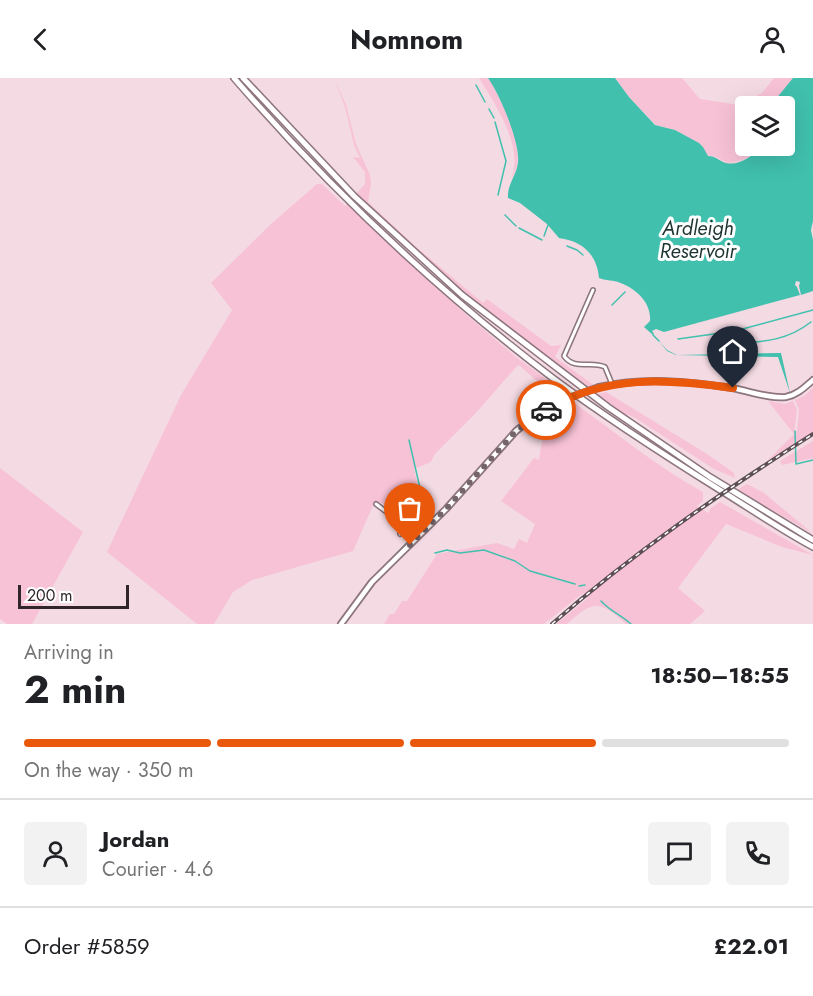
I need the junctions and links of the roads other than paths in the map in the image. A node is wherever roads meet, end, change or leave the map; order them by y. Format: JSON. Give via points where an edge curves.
{"nodes":[{"id":1,"x":234,"y":78,"type":"edge"},
{"id":2,"x":243,"y":78,"type":"edge"},
{"id":3,"x":593,"y":290,"type":"dead end"},
{"id":4,"x":813,"y":380,"type":"edge"},
{"id":5,"x":612,"y":384,"type":"junction"},
{"id":6,"x":376,"y":504,"type":"dead end"},
{"id":7,"x":406,"y":527,"type":"junction"},
{"id":8,"x":400,"y":534,"type":"dead end"},
{"id":9,"x":416,"y":535,"type":"junction"},
{"id":10,"x":813,"y":540,"type":"edge"},
{"id":11,"x":813,"y":547,"type":"edge"},
{"id":12,"x":341,"y":624,"type":"edge"}],
"edges":[{"from":1,"to":11,"type":"highway","via":[[347,199],[500,336],[605,415]]},
{"from":2,"to":10,"type":"highway","via":[[354,196],[462,295],[608,407],[710,477]]},
{"from":3,"to":5,"type":"street","via":[[564,356],[577,365],[601,365]]},
{"from":4,"to":5,"type":"main road","via":[[795,394],[782,397],[661,381]]},
{"from":5,"to":9,"type":"main road","bridge":true,"via":[[560,401],[535,416]]},
{"from":6,"to":7,"type":"street"},
{"from":7,"to":8,"type":"street"},
{"from":7,"to":9,"type":"street"},
{"from":9,"to":12,"type":"main road","via":[[372,582]]}]}
